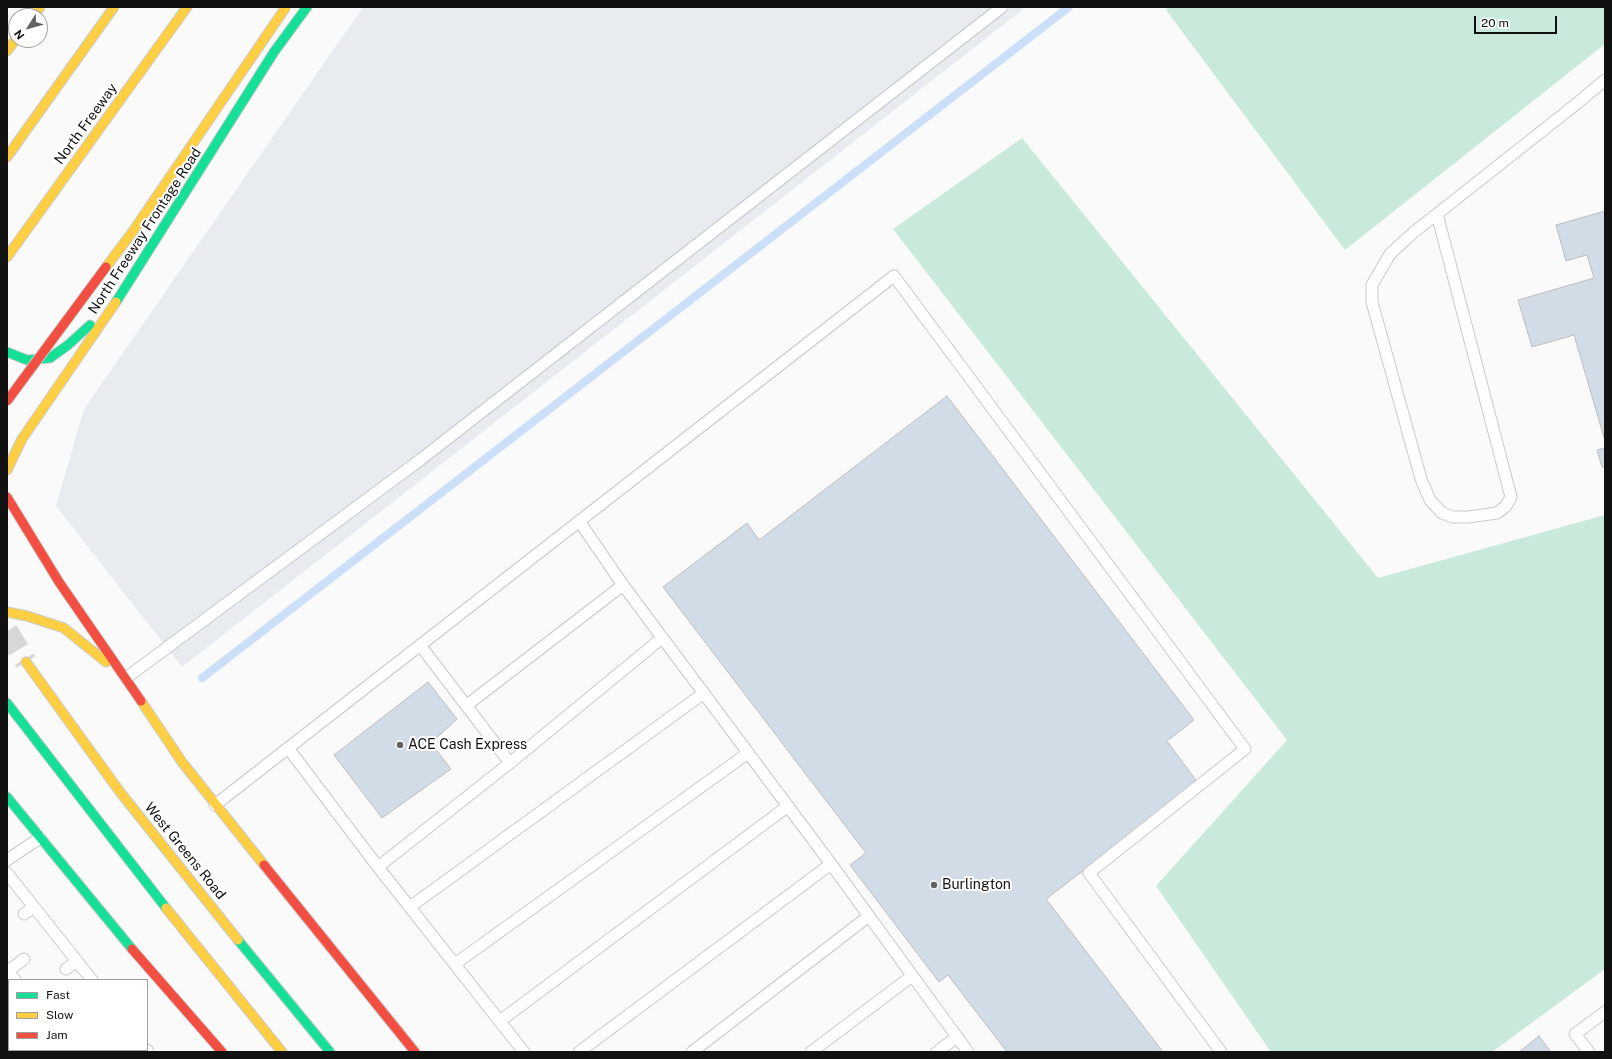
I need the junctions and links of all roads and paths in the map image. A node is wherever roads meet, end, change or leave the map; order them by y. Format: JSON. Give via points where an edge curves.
{"nodes":[{"id":1,"x":114,"y":7,"type":"edge"},
{"id":2,"x":187,"y":7,"type":"edge"},
{"id":3,"x":286,"y":7,"type":"edge"},
{"id":4,"x":308,"y":7,"type":"edge"},
{"id":5,"x":1002,"y":7,"type":"edge"},
{"id":6,"x":1605,"y":80,"type":"edge"},
{"id":7,"x":7,"y":157,"type":"edge"},
{"id":8,"x":1437,"y":214,"type":"junction"},
{"id":9,"x":7,"y":257,"type":"edge"},
{"id":10,"x":124,"y":291,"type":"junction"},
{"id":11,"x":7,"y":352,"type":"edge"},
{"id":12,"x":7,"y":401,"type":"edge"},
{"id":13,"x":7,"y":470,"type":"edge"},
{"id":14,"x":7,"y":497,"type":"edge"},
{"id":15,"x":579,"y":521,"type":"junction"},
{"id":16,"x":623,"y":585,"type":"junction"},
{"id":17,"x":7,"y":612,"type":"edge"},
{"id":18,"x":662,"y":638,"type":"junction"},
{"id":19,"x":420,"y":645,"type":"junction"},
{"id":20,"x":26,"y":662,"type":"tunnel mouth"},
{"id":21,"x":126,"y":678,"type":"junction"},
{"id":22,"x":704,"y":694,"type":"junction"},
{"id":23,"x":7,"y":703,"type":"edge"},
{"id":24,"x":467,"y":706,"type":"junction"},
{"id":25,"x":288,"y":748,"type":"junction"},
{"id":26,"x":748,"y":753,"type":"junction"},
{"id":27,"x":510,"y":763,"type":"junction"},
{"id":28,"x":7,"y":797,"type":"edge"},
{"id":29,"x":215,"y":805,"type":"junction"},
{"id":30,"x":788,"y":806,"type":"junction"},
{"id":31,"x":40,"y":838,"type":"junction"},
{"id":32,"x":7,"y":860,"type":"edge"},
{"id":33,"x":831,"y":864,"type":"junction"},
{"id":34,"x":378,"y":867,"type":"junction"},
{"id":35,"x":7,"y":873,"type":"edge"},
{"id":36,"x":34,"y":907,"type":"junction"},
{"id":37,"x":410,"y":907,"type":"junction"},
{"id":38,"x":24,"y":914,"type":"dead end"},
{"id":39,"x":869,"y":916,"type":"junction"},
{"id":40,"x":56,"y":935,"type":"junction"},
{"id":41,"x":47,"y":942,"type":"dead end"},
{"id":42,"x":24,"y":959,"type":"dead end"},
{"id":43,"x":77,"y":961,"type":"junction"},
{"id":44,"x":455,"y":964,"type":"junction"},
{"id":45,"x":66,"y":969,"type":"dead end"},
{"id":46,"x":10,"y":974,"type":"edge"},
{"id":47,"x":912,"y":976,"type":"junction"},
{"id":48,"x":91,"y":979,"type":"edge"},
{"id":49,"x":1605,"y":1012,"type":"edge"},
{"id":50,"x":500,"y":1022,"type":"junction"},
{"id":51,"x":957,"y":1037,"type":"junction"},
{"id":52,"x":222,"y":1052,"type":"edge"},
{"id":53,"x":282,"y":1052,"type":"edge"},
{"id":54,"x":330,"y":1052,"type":"edge"},
{"id":55,"x":415,"y":1052,"type":"edge"},
{"id":56,"x":524,"y":1052,"type":"edge"},
{"id":57,"x":579,"y":1052,"type":"edge"},
{"id":58,"x":692,"y":1052,"type":"edge"},
{"id":59,"x":811,"y":1052,"type":"edge"},
{"id":60,"x":937,"y":1052,"type":"edge"},
{"id":61,"x":968,"y":1052,"type":"edge"},
{"id":62,"x":1221,"y":1052,"type":"edge"},
{"id":63,"x":1589,"y":1052,"type":"edge"}],
"edges":[{"from":1,"to":7,"type":"main road"},
{"from":2,"to":9,"type":"main road","name":"North Freeway"},
{"from":3,"to":12,"type":"main road","bridge":true,"via":[[131,234]]},
{"from":4,"to":10,"type":"main road","name":"North Freeway Frontage Road","via":[[274,52]]},
{"from":5,"to":21,"type":"lane","via":[[420,460]]},
{"from":6,"to":8,"type":"lane"},
{"from":8,"to":8,"type":"lane","via":[[1390,254],[1372,285],[1372,302],[1421,480],[1430,500],[1442,513],[1453,517],[1497,513],[1506,506],[1511,497]]},
{"from":10,"to":11,"type":"main road","via":[[68,345],[50,358],[27,360]]},
{"from":10,"to":13,"type":"main road","name":"North Freeway Frontage Road","via":[[22,439]]},
{"from":14,"to":21,"type":"main road","via":[[59,582]]},
{"from":15,"to":16,"type":"lane"},
{"from":15,"to":19,"type":"lane"},
{"from":15,"to":62,"type":"lane","via":[[894,276],[1245,748],[1089,873]]},
{"from":16,"to":18,"type":"lane"},
{"from":16,"to":24,"type":"lane"},
{"from":17,"to":21,"type":"main road","via":[[64,628]]},
{"from":18,"to":22,"type":"lane"},
{"from":18,"to":27,"type":"lane"},
{"from":19,"to":24,"type":"lane"},
{"from":19,"to":25,"type":"lane"},
{"from":20,"to":54,"type":"main road","name":"West Greens Road","via":[[120,792]]},
{"from":21,"to":29,"type":"main road","via":[[182,762]]},
{"from":22,"to":26,"type":"lane"},
{"from":22,"to":37,"type":"lane"},
{"from":23,"to":53,"type":"main road","via":[[150,889]]},
{"from":24,"to":27,"type":"lane"},
{"from":25,"to":29,"type":"lane"},
{"from":25,"to":34,"type":"lane"},
{"from":26,"to":30,"type":"lane"},
{"from":26,"to":44,"type":"lane"},
{"from":27,"to":34,"type":"lane"},
{"from":28,"to":31,"type":"main road"},
{"from":29,"to":55,"type":"main road"},
{"from":30,"to":33,"type":"lane"},
{"from":30,"to":50,"type":"lane"},
{"from":31,"to":32,"type":"lane"},
{"from":31,"to":52,"type":"main road"},
{"from":33,"to":39,"type":"lane"},
{"from":33,"to":57,"type":"lane"},
{"from":34,"to":37,"type":"lane"},
{"from":35,"to":36,"type":"lane"},
{"from":36,"to":38,"type":"lane"},
{"from":36,"to":40,"type":"lane"},
{"from":37,"to":44,"type":"lane"},
{"from":39,"to":47,"type":"lane"},
{"from":39,"to":58,"type":"lane"},
{"from":40,"to":41,"type":"lane"},
{"from":40,"to":43,"type":"lane"},
{"from":42,"to":46,"type":"lane"},
{"from":43,"to":45,"type":"lane"},
{"from":43,"to":48,"type":"lane"},
{"from":44,"to":50,"type":"lane"},
{"from":47,"to":51,"type":"lane"},
{"from":47,"to":59,"type":"lane"},
{"from":49,"to":63,"type":"lane","via":[[1576,1034]]},
{"from":50,"to":56,"type":"lane"},
{"from":51,"to":60,"type":"lane"},
{"from":51,"to":61,"type":"lane"}]}
